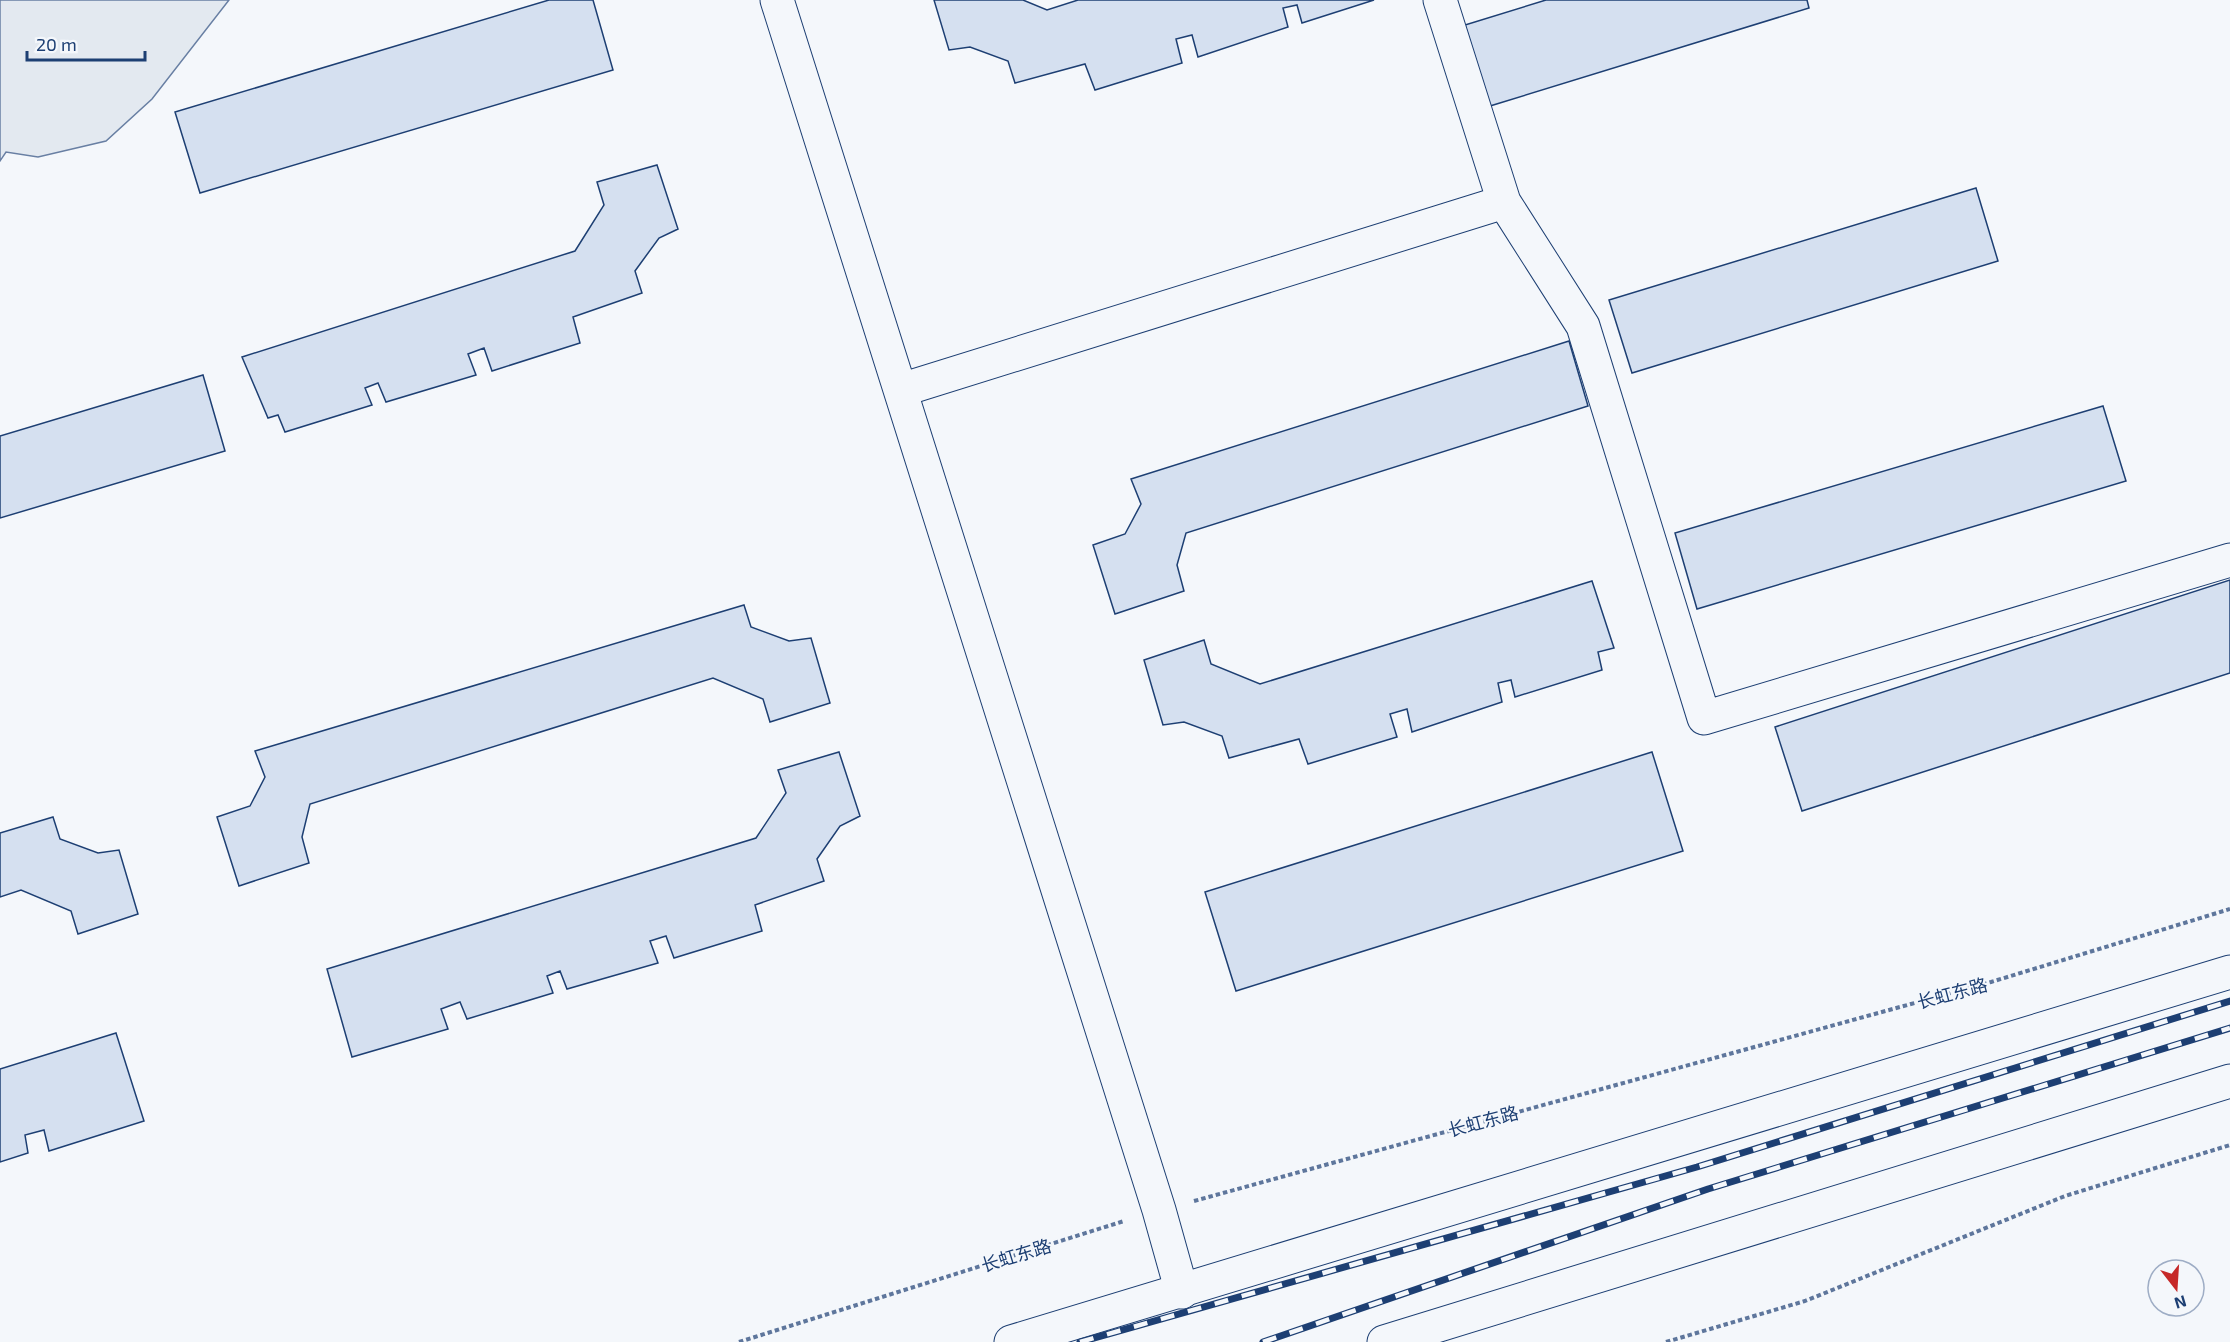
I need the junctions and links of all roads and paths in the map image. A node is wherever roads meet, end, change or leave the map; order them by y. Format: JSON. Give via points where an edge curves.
{"nodes":[{"id":1,"x":777,"y":0,"type":"edge"},
{"id":2,"x":1440,"y":0,"type":"edge"},
{"id":3,"x":1504,"y":202,"type":"junction"},
{"id":4,"x":901,"y":390,"type":"junction"},
{"id":5,"x":2230,"y":560,"type":"edge"},
{"id":6,"x":2230,"y":909,"type":"edge"},
{"id":7,"x":2230,"y":972,"type":"edge"},
{"id":8,"x":2230,"y":1081,"type":"edge"},
{"id":9,"x":2230,"y":1145,"type":"edge"},
{"id":10,"x":1159,"y":1210,"type":"junction"},
{"id":11,"x":1182,"y":1292,"type":"junction"},
{"id":12,"x":739,"y":1342,"type":"edge"},
{"id":13,"x":1011,"y":1342,"type":"edge"},
{"id":14,"x":1384,"y":1342,"type":"edge"},
{"id":15,"x":1666,"y":1342,"type":"edge"}],
"edges":[{"from":1,"to":4,"type":"street"},
{"from":2,"to":3,"type":"street"},
{"from":3,"to":4,"type":"street"},
{"from":3,"to":5,"type":"street","via":[[1583,326],[1704,718]]},
{"from":4,"to":10,"type":"street"},
{"from":6,"to":10,"type":"path","name":"长虹东路","via":[[1991,982]]},
{"from":7,"to":11,"type":"street"},
{"from":8,"to":14,"type":"street"},
{"from":9,"to":15,"type":"path","via":[[2065,1196],[1805,1301]]},
{"from":10,"to":11,"type":"street"},
{"from":10,"to":12,"type":"path","name":"长虹东路"},
{"from":11,"to":13,"type":"street"}]}
